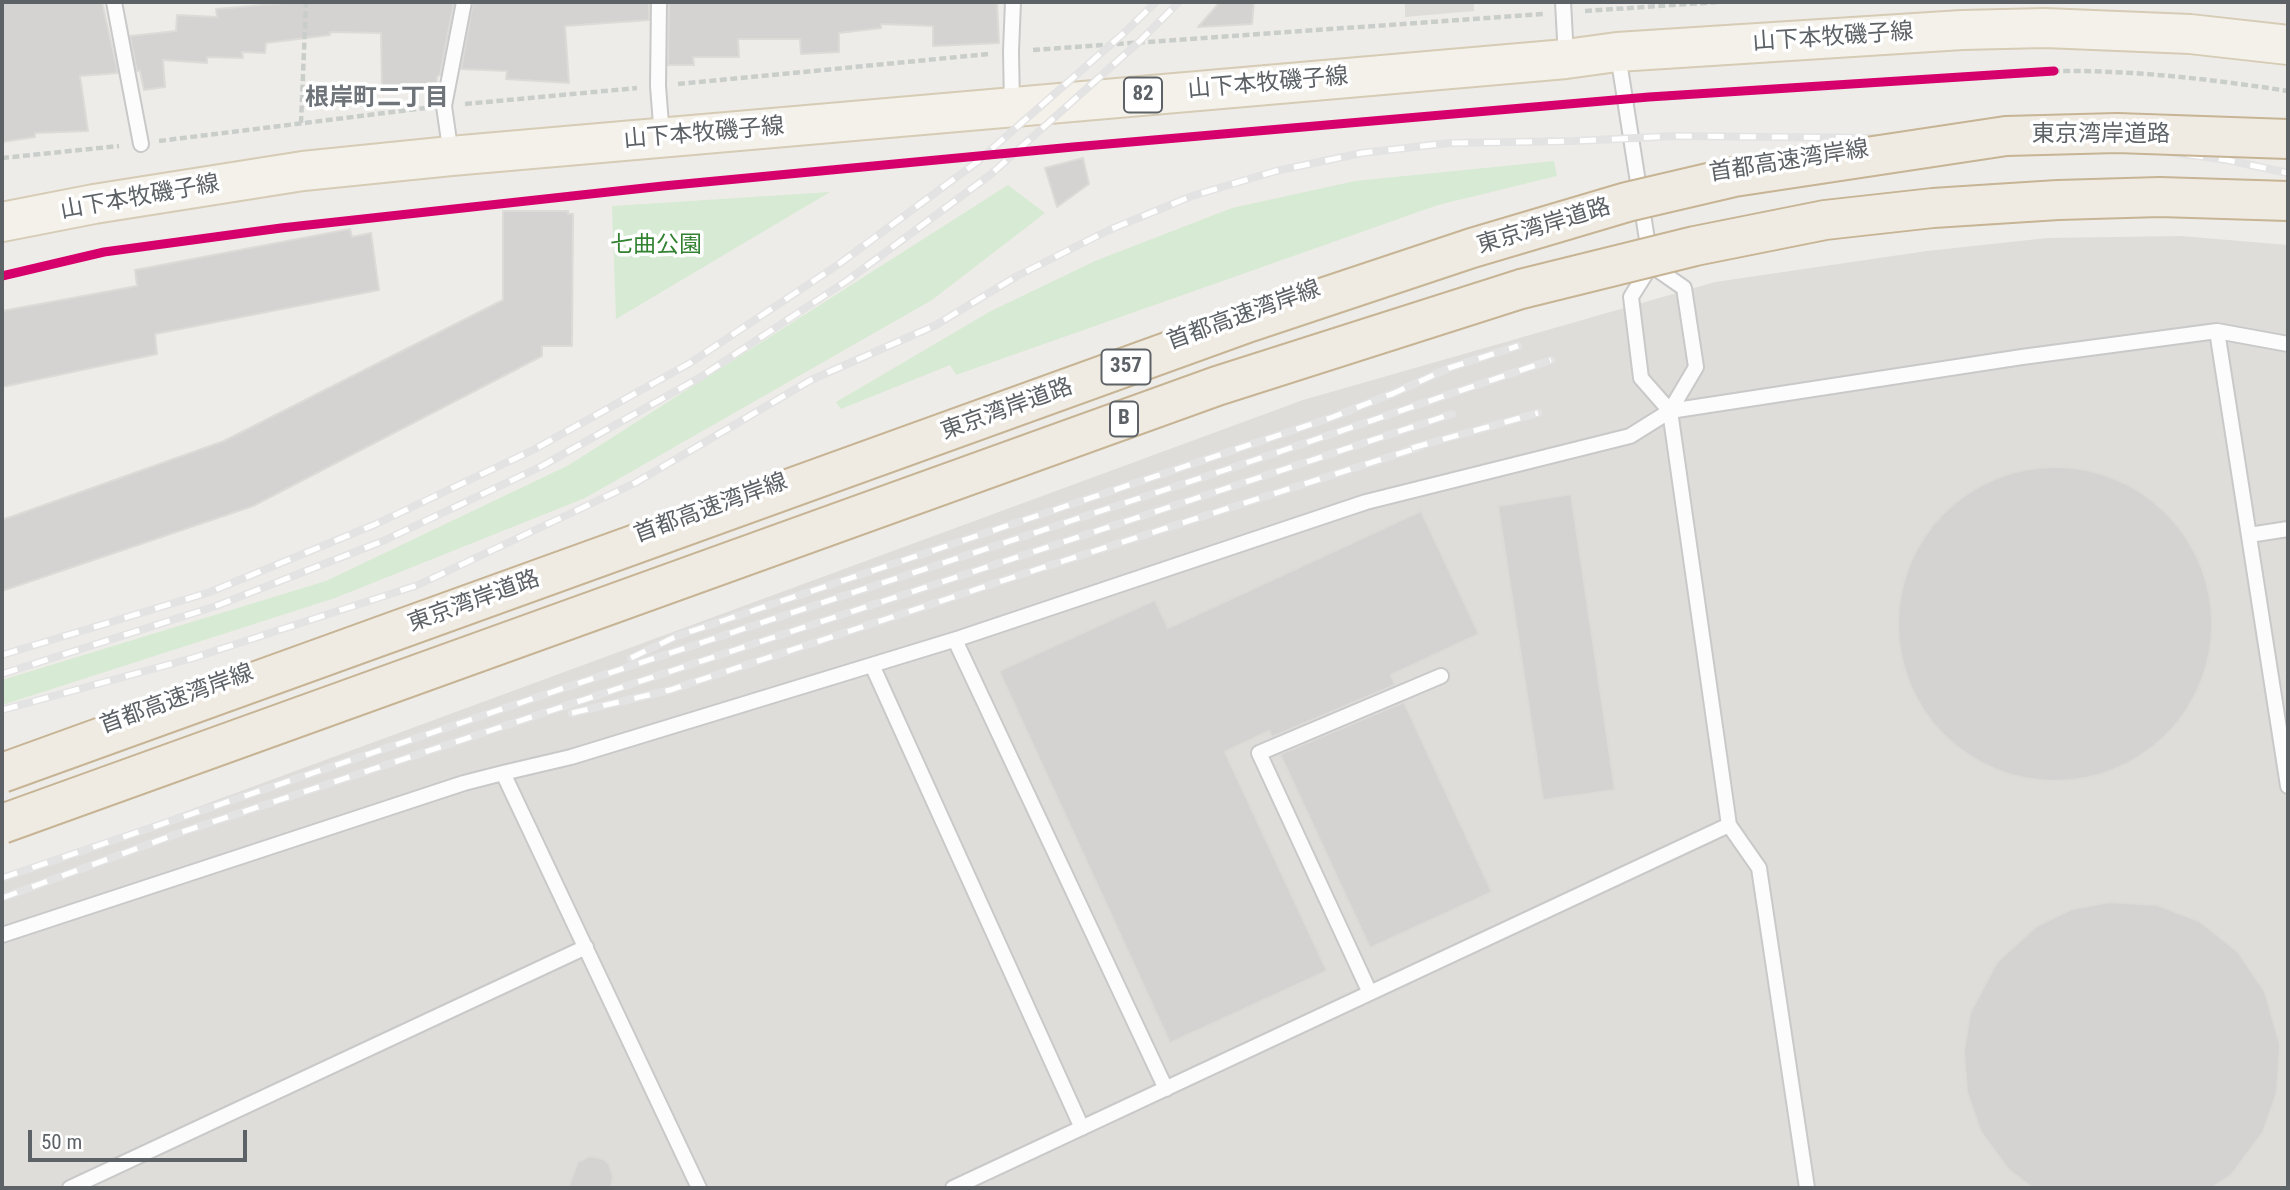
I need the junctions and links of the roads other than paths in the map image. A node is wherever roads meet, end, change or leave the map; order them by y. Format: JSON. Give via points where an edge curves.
{"nodes":[{"id":1,"x":114,"y":2,"type":"edge"},
{"id":2,"x":464,"y":2,"type":"edge"},
{"id":3,"x":659,"y":2,"type":"edge"},
{"id":4,"x":1013,"y":2,"type":"edge"},
{"id":5,"x":1563,"y":7,"type":"edge"},
{"id":6,"x":2288,"y":45,"type":"edge"},
{"id":7,"x":1617,"y":52,"type":"junction"},
{"id":8,"x":1566,"y":59,"type":"junction"},
{"id":9,"x":1012,"y":106,"type":"junction"},
{"id":10,"x":2288,"y":132,"type":"edge"},
{"id":11,"x":663,"y":137,"type":"junction"},
{"id":12,"x":2288,"y":139,"type":"edge"},
{"id":13,"x":141,"y":144,"type":"road end"},
{"id":14,"x":451,"y":156,"type":"junction"},
{"id":15,"x":2288,"y":192,"type":"edge"},
{"id":16,"x":2288,"y":201,"type":"edge"},
{"id":17,"x":2,"y":222,"type":"edge"},
{"id":18,"x":1651,"y":265,"type":"junction"},
{"id":19,"x":2217,"y":331,"type":"junction"},
{"id":20,"x":2288,"y":344,"type":"edge"},
{"id":21,"x":1670,"y":411,"type":"junction"},
{"id":22,"x":2288,"y":529,"type":"edge"},
{"id":23,"x":2249,"y":535,"type":"junction"},
{"id":24,"x":956,"y":640,"type":"junction"},
{"id":25,"x":872,"y":665,"type":"junction"},
{"id":26,"x":1441,"y":676,"type":"dead end"},
{"id":27,"x":2,"y":763,"type":"edge"},
{"id":28,"x":2,"y":773,"type":"edge"},
{"id":29,"x":503,"y":773,"type":"junction"},
{"id":30,"x":2288,"y":786,"type":"edge"},
{"id":31,"x":2,"y":816,"type":"edge"},
{"id":32,"x":2,"y":824,"type":"edge"},
{"id":33,"x":1729,"y":825,"type":"junction"},
{"id":34,"x":2,"y":935,"type":"edge"},
{"id":35,"x":586,"y":947,"type":"junction"},
{"id":36,"x":1370,"y":993,"type":"junction"},
{"id":37,"x":1166,"y":1088,"type":"junction"},
{"id":38,"x":1082,"y":1128,"type":"junction"},
{"id":39,"x":70,"y":1188,"type":"edge"},
{"id":40,"x":699,"y":1188,"type":"edge"},
{"id":41,"x":953,"y":1188,"type":"edge"},
{"id":42,"x":1807,"y":1188,"type":"edge"}],
"edges":[{"from":1,"to":13,"type":"lane"},
{"from":2,"to":14,"type":"lane","via":[[444,106]]},
{"from":3,"to":11,"type":"lane"},
{"from":4,"to":9,"type":"lane"},
{"from":5,"to":8,"type":"lane"},
{"from":6,"to":7,"type":"main road","name":"山下本牧磯子線","number":"82","via":[[2190,34],[2045,28]]},
{"from":7,"to":8,"type":"main road","name":"山下本牧磯子線","number":"82"},
{"from":7,"to":18,"type":"lane"},
{"from":8,"to":9,"type":"main road","name":"山下本牧磯子線","number":"82"},
{"from":9,"to":11,"type":"main road","name":"山下本牧磯子線","number":"82"},
{"from":10,"to":27,"type":"highway","name":"首都高速湾岸線","bridge":true,"via":[[2113,127],[2005,132],[1723,171],[1622,195],[1260,309]]},
{"from":11,"to":14,"type":"main road","name":"山下本牧磯子線","number":"82"},
{"from":12,"to":28,"type":"highway","name":"東京湾岸道路","number":"357","bridge":true,"via":[[2117,133],[2006,136],[1734,177],[1627,202],[1250,322]]},
{"from":14,"to":17,"type":"main road","name":"山下本牧磯子線","number":"82","via":[[303,171]]},
{"from":15,"to":31,"type":"highway","name":"東京湾岸道路","number":"357","via":[[2110,188],[1950,197],[1828,212],[1734,230],[1530,278],[1207,382]]},
{"from":16,"to":32,"type":"highway","number":"B","bridge":true,"via":[[2160,197],[1933,208],[1838,219],[1695,246],[1521,289],[1217,386]]},
{"from":18,"to":21,"type":"lane","via":[[1631,297],[1641,378]]},
{"from":18,"to":21,"type":"lane","via":[[1684,288],[1696,367]]},
{"from":19,"to":20,"type":"lane"},
{"from":19,"to":21,"type":"lane"},
{"from":19,"to":23,"type":"lane"},
{"from":21,"to":24,"type":"lane","via":[[1630,436],[1366,502]]},
{"from":21,"to":33,"type":"lane"},
{"from":22,"to":23,"type":"lane"},
{"from":23,"to":30,"type":"lane"},
{"from":24,"to":25,"type":"lane"},
{"from":24,"to":37,"type":"lane"},
{"from":25,"to":29,"type":"lane","via":[[571,757]]},
{"from":25,"to":38,"type":"lane"},
{"from":26,"to":36,"type":"lane","via":[[1259,752]]},
{"from":29,"to":34,"type":"lane"},
{"from":29,"to":35,"type":"lane"},
{"from":33,"to":36,"type":"lane"},
{"from":33,"to":42,"type":"lane","via":[[1759,867]]},
{"from":35,"to":39,"type":"lane"},
{"from":35,"to":40,"type":"lane"},
{"from":36,"to":37,"type":"lane"},
{"from":37,"to":38,"type":"lane"},
{"from":38,"to":41,"type":"lane"}]}
